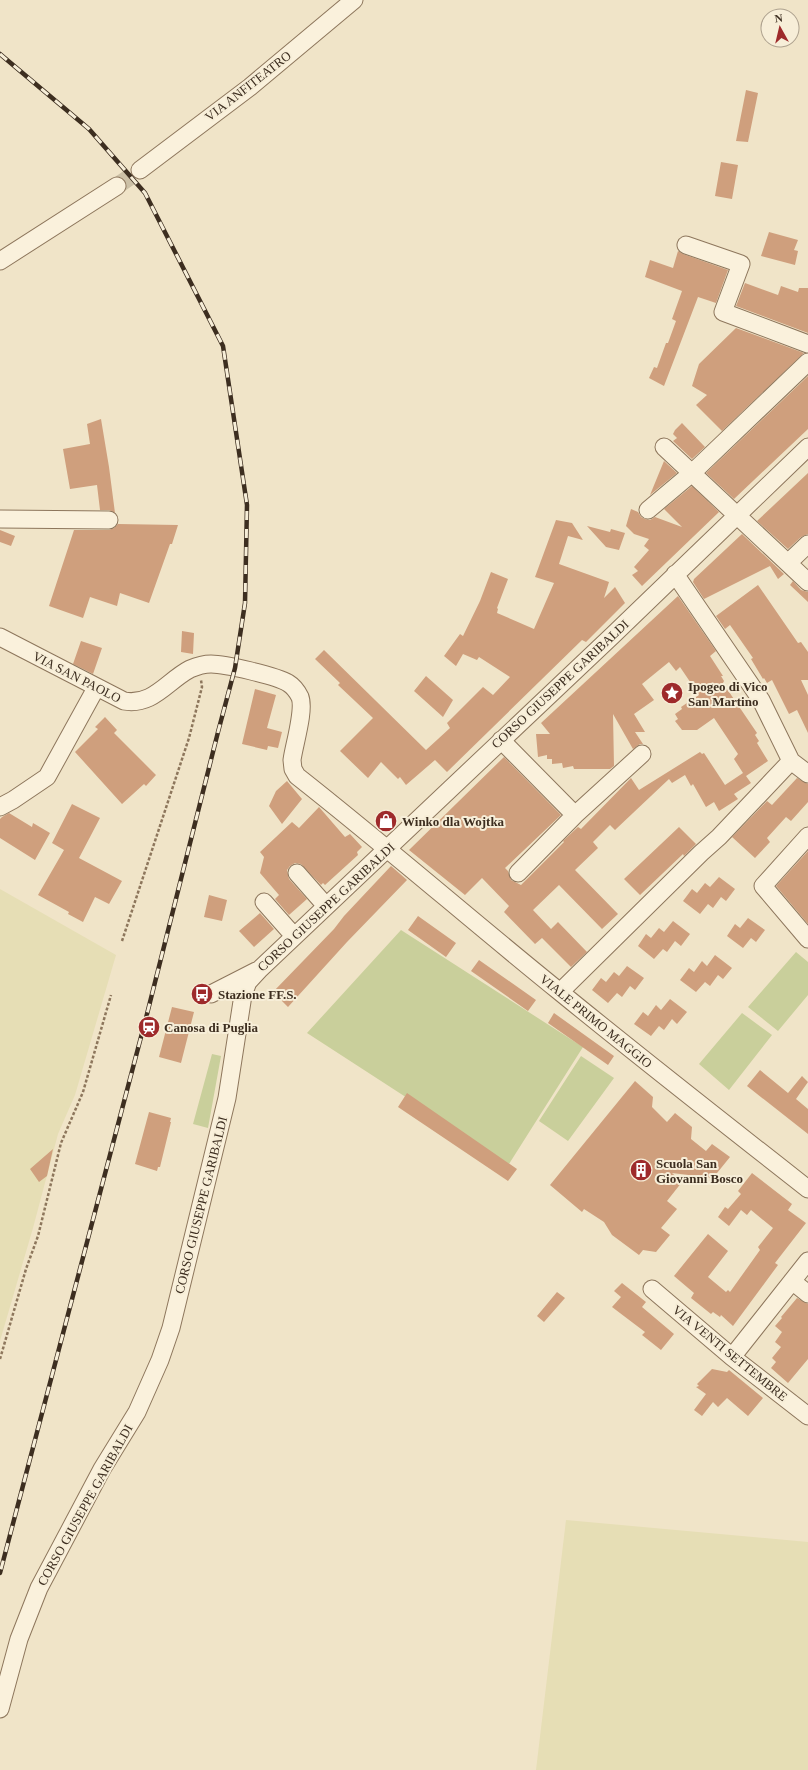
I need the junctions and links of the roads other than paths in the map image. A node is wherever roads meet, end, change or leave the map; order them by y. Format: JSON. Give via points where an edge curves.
{"nodes":[{"id":1,"x":354,"y":0,"type":"edge"},
{"id":2,"x":140,"y":170,"type":"tunnel mouth"},
{"id":3,"x":117,"y":186,"type":"tunnel mouth"},
{"id":4,"x":686,"y":245,"type":"dead end"},
{"id":5,"x":0,"y":261,"type":"edge"},
{"id":6,"x":808,"y":344,"type":"edge"},
{"id":7,"x":808,"y":362,"type":"edge"},
{"id":8,"x":664,"y":447,"type":"dead end"},
{"id":9,"x":808,"y":447,"type":"edge"},
{"id":10,"x":692,"y":473,"type":"junction"},
{"id":11,"x":648,"y":510,"type":"dead end"},
{"id":12,"x":736,"y":515,"type":"junction"},
{"id":13,"x":0,"y":519,"type":"edge"},
{"id":14,"x":109,"y":520,"type":"dead end"},
{"id":15,"x":808,"y":544,"type":"edge"},
{"id":16,"x":788,"y":564,"type":"junction"},
{"id":17,"x":675,"y":574,"type":"junction"},
{"id":18,"x":808,"y":582,"type":"edge"},
{"id":19,"x":0,"y":637,"type":"edge"},
{"id":20,"x":96,"y":688,"type":"junction"},
{"id":21,"x":501,"y":740,"type":"junction"},
{"id":22,"x":642,"y":754,"type":"dead end"},
{"id":23,"x":791,"y":761,"type":"junction"},
{"id":24,"x":808,"y":774,"type":"edge"},
{"id":25,"x":0,"y":807,"type":"edge"},
{"id":26,"x":575,"y":815,"type":"junction"},
{"id":27,"x":808,"y":836,"type":"edge"},
{"id":28,"x":388,"y":848,"type":"junction"},
{"id":29,"x":297,"y":873,"type":"dead end"},
{"id":30,"x":518,"y":873,"type":"dead end"},
{"id":31,"x":264,"y":902,"type":"dead end"},
{"id":32,"x":326,"y":906,"type":"junction"},
{"id":33,"x":294,"y":936,"type":"junction"},
{"id":34,"x":808,"y":938,"type":"edge"},
{"id":35,"x":260,"y":969,"type":"junction"},
{"id":36,"x":560,"y":992,"type":"junction"},
{"id":37,"x":211,"y":994,"type":"dead end"},
{"id":38,"x":808,"y":1189,"type":"edge"},
{"id":39,"x":808,"y":1261,"type":"edge"},
{"id":40,"x":792,"y":1281,"type":"junction"},
{"id":41,"x":652,"y":1289,"type":"dead end"},
{"id":42,"x":808,"y":1294,"type":"edge"},
{"id":43,"x":732,"y":1358,"type":"junction"},
{"id":44,"x":808,"y":1416,"type":"edge"},
{"id":45,"x":0,"y":1709,"type":"edge"}],
"edges":[{"from":1,"to":2,"type":"street","name":"VIA ANFITEATRO","via":[[250,87]]},
{"from":3,"to":5,"type":"street"},
{"from":4,"to":6,"type":"street","via":[[741,264],[723,312]]},
{"from":7,"to":10,"type":"street"},
{"from":8,"to":10,"type":"street"},
{"from":9,"to":12,"type":"street","name":"CORSO GIUSEPPE GARIBALDI"},
{"from":10,"to":11,"type":"street"},
{"from":10,"to":12,"type":"street"},
{"from":12,"to":16,"type":"street"},
{"from":12,"to":17,"type":"street","name":"CORSO GIUSEPPE GARIBALDI"},
{"from":13,"to":14,"type":"street"},
{"from":15,"to":16,"type":"street"},
{"from":16,"to":18,"type":"street"},
{"from":17,"to":21,"type":"street","name":"CORSO GIUSEPPE GARIBALDI"},
{"from":17,"to":23,"type":"street","via":[[761,700]]},
{"from":19,"to":20,"type":"street","name":"VIA SAN PAOLO"},
{"from":20,"to":25,"type":"street","via":[[47,776]]},
{"from":20,"to":28,"type":"street","name":"VIA SAN PAOLO","via":[[124,701],[138,702],[152,697],[184,673],[211,664],[274,678],[292,686],[301,702],[292,765],[295,773]]},
{"from":21,"to":26,"type":"street"},
{"from":21,"to":28,"type":"street","name":"CORSO GIUSEPPE GARIBALDI"},
{"from":22,"to":26,"type":"street"},
{"from":23,"to":24,"type":"street"},
{"from":23,"to":36,"type":"street","via":[[719,837]]},
{"from":26,"to":30,"type":"street"},
{"from":27,"to":34,"type":"street","via":[[763,886]]},
{"from":28,"to":32,"type":"street","name":"CORSO GIUSEPPE GARIBALDI"},
{"from":28,"to":36,"type":"street","name":"VIALE PRIMO MAGGIO","via":[[421,879]]},
{"from":29,"to":32,"type":"street"},
{"from":31,"to":33,"type":"street"},
{"from":32,"to":33,"type":"street","name":"CORSO GIUSEPPE GARIBALDI"},
{"from":33,"to":35,"type":"street","name":"CORSO GIUSEPPE GARIBALDI"},
{"from":35,"to":37,"type":"street"},
{"from":35,"to":45,"type":"street","name":"CORSO GIUSEPPE GARIBALDI","via":[[248,982],[243,995],[227,1098],[171,1328],[160,1360],[137,1412],[102,1469],[39,1588],[19,1639]]},
{"from":36,"to":38,"type":"street","name":"VIALE PRIMO MAGGIO"},
{"from":39,"to":40,"type":"street"},
{"from":40,"to":42,"type":"street"},
{"from":40,"to":43,"type":"street"},
{"from":41,"to":43,"type":"street","name":"VIA VENTI SETTEMBRE"},
{"from":43,"to":44,"type":"street","name":"VIA VENTI SETTEMBRE"}]}
